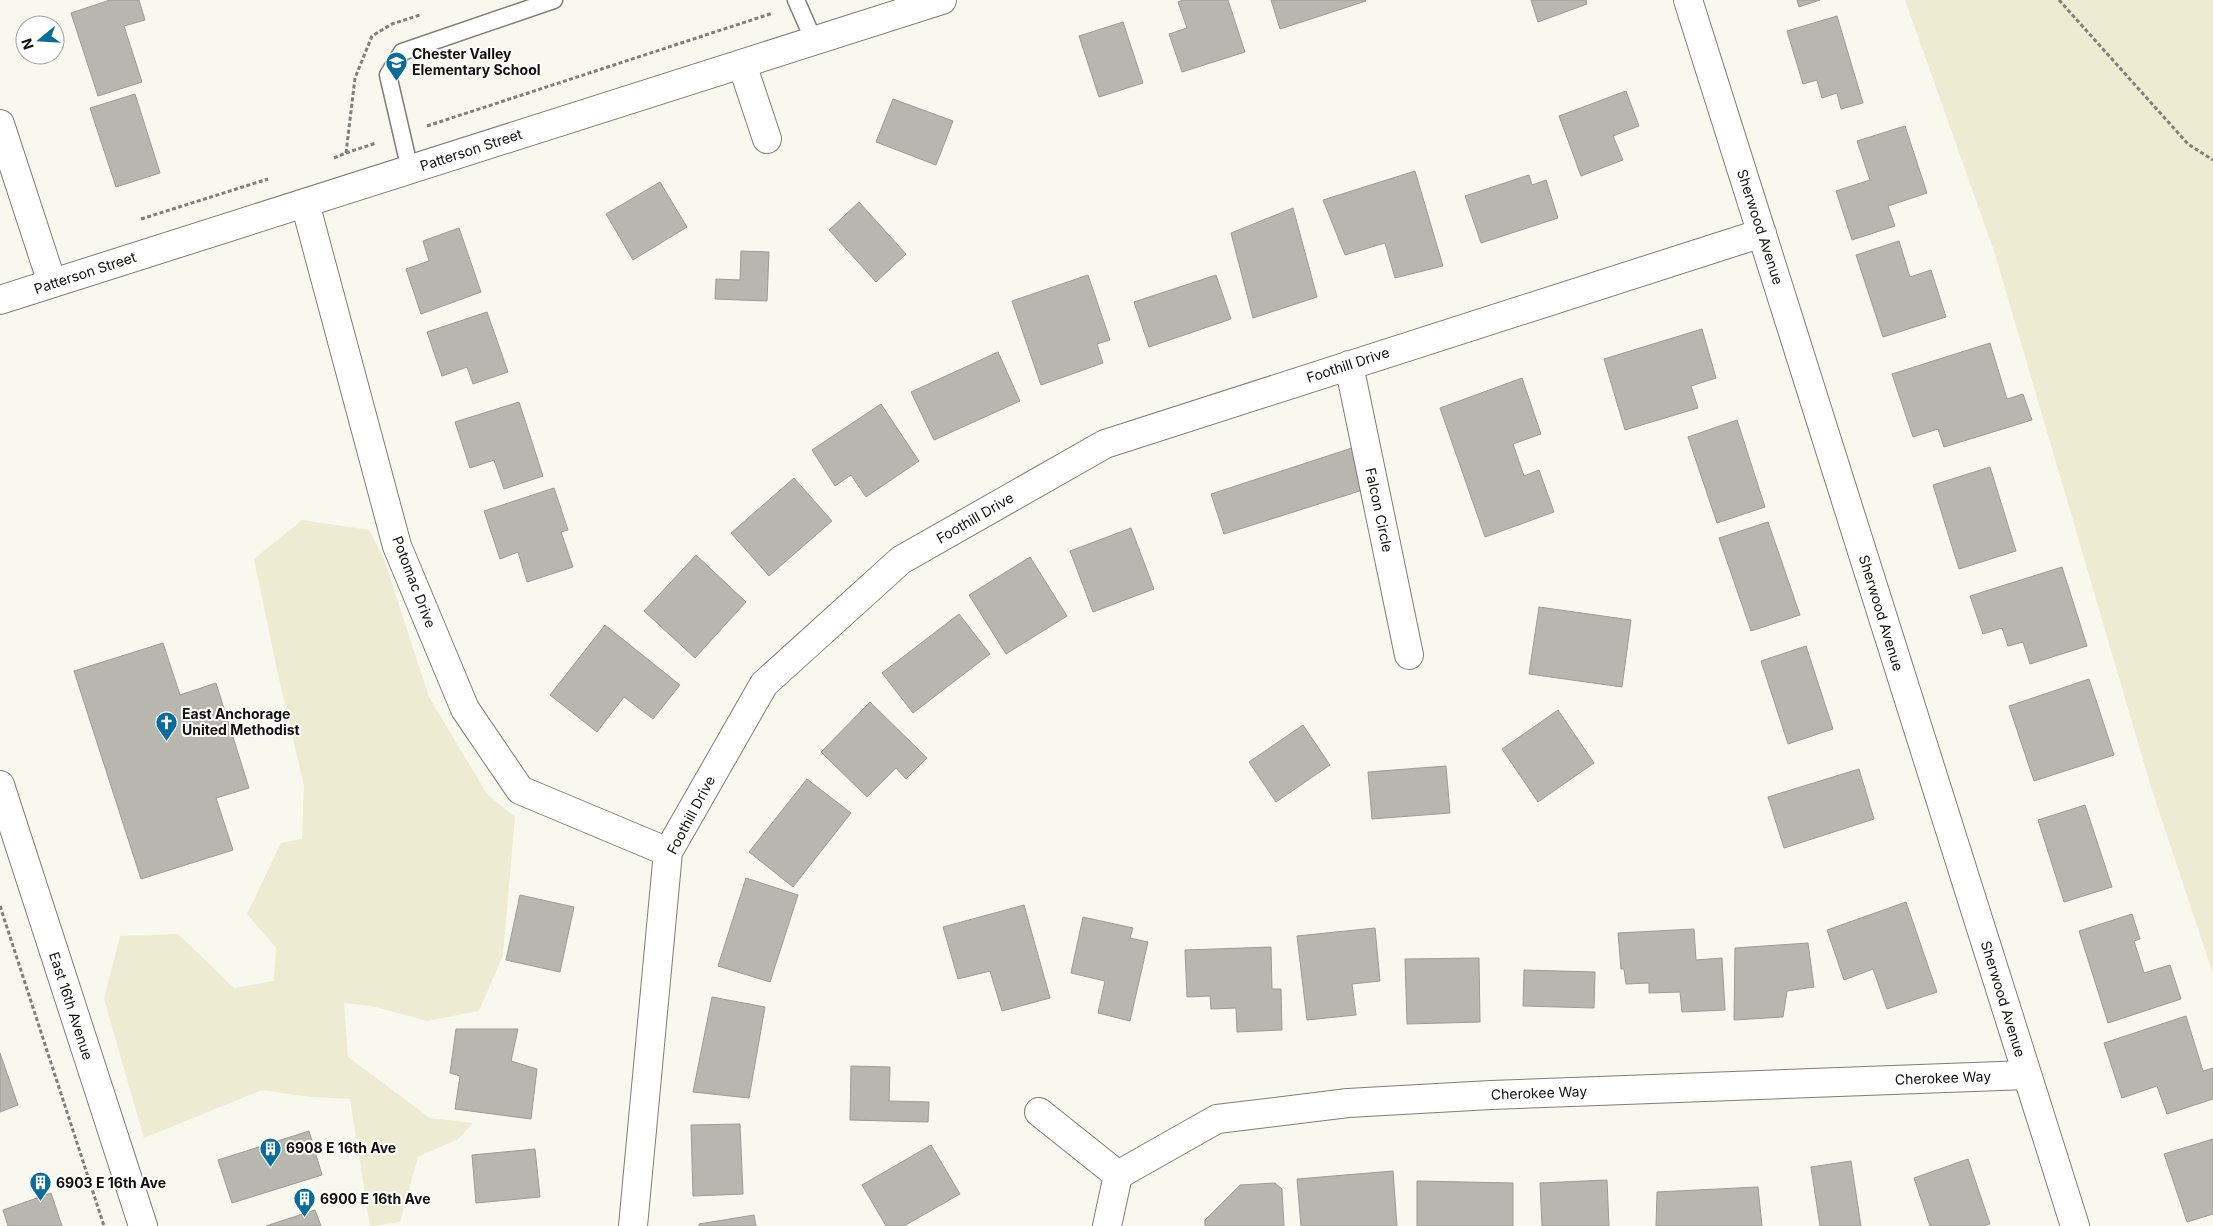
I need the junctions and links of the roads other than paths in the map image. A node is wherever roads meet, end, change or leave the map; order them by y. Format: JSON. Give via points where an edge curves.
{"nodes":[{"id":1,"x":554,"y":0,"type":"edge"},
{"id":2,"x":942,"y":0,"type":"edge"},
{"id":3,"x":1688,"y":0,"type":"edge"},
{"id":4,"x":796,"y":2,"type":"edge"},
{"id":5,"x":887,"y":8,"type":"edge"},
{"id":6,"x":814,"y":41,"type":"junction"},
{"id":7,"x":742,"y":64,"type":"junction"},
{"id":8,"x":0,"y":124,"type":"edge"},
{"id":9,"x":767,"y":139,"type":"dead end"},
{"id":10,"x":410,"y":170,"type":"junction"},
{"id":11,"x":305,"y":203,"type":"junction"},
{"id":12,"x":1762,"y":233,"type":"junction"},
{"id":13,"x":52,"y":283,"type":"junction"},
{"id":14,"x":0,"y":300,"type":"edge"},
{"id":15,"x":1349,"y":365,"type":"junction"},
{"id":16,"x":1409,"y":655,"type":"dead end"},
{"id":17,"x":0,"y":785,"type":"edge"},
{"id":18,"x":668,"y":852,"type":"junction"},
{"id":19,"x":10,"y":853,"type":"edge"},
{"id":20,"x":2027,"y":1075,"type":"junction"},
{"id":21,"x":1039,"y":1112,"type":"dead end"},
{"id":22,"x":1118,"y":1175,"type":"junction"},
{"id":23,"x":143,"y":1226,"type":"edge"},
{"id":24,"x":633,"y":1226,"type":"edge"},
{"id":25,"x":1107,"y":1226,"type":"edge"},
{"id":26,"x":2075,"y":1226,"type":"edge"}],
"edges":[{"from":1,"to":10,"type":"lane","via":[[402,52],[388,75]]},
{"from":2,"to":5,"type":"street","name":"Patterson Street"},
{"from":3,"to":12,"type":"street","name":"Sherwood Avenue"},
{"from":4,"to":6,"type":"lane"},
{"from":5,"to":6,"type":"street","name":"Patterson Street"},
{"from":6,"to":7,"type":"street","name":"Patterson Street"},
{"from":7,"to":9,"type":"street"},
{"from":7,"to":10,"type":"street","name":"Patterson Street"},
{"from":8,"to":13,"type":"street"},
{"from":10,"to":11,"type":"street","name":"Patterson Street"},
{"from":11,"to":13,"type":"street","name":"Patterson Street"},
{"from":11,"to":18,"type":"street","name":"Potomac Drive","via":[[398,546],[465,709],[520,790]]},
{"from":12,"to":15,"type":"street","name":"Foothill Drive"},
{"from":12,"to":20,"type":"street","name":"Sherwood Avenue"},
{"from":13,"to":14,"type":"street","name":"Patterson Street"},
{"from":15,"to":16,"type":"street","name":"Falcon Circle"},
{"from":15,"to":18,"type":"street","name":"Foothill Drive","via":[[1105,444],[901,560],[764,684]]},
{"from":17,"to":19,"type":"street","name":"East 16th Avenue"},
{"from":18,"to":24,"type":"street","name":"Foothill Drive"},
{"from":19,"to":23,"type":"street","name":"East 16th Avenue"},
{"from":20,"to":22,"type":"street","name":"Cherokee Way","via":[[1348,1103],[1217,1119]]},
{"from":20,"to":26,"type":"street","name":"Sherwood Avenue"},
{"from":21,"to":22,"type":"street"},
{"from":22,"to":25,"type":"street"}]}
